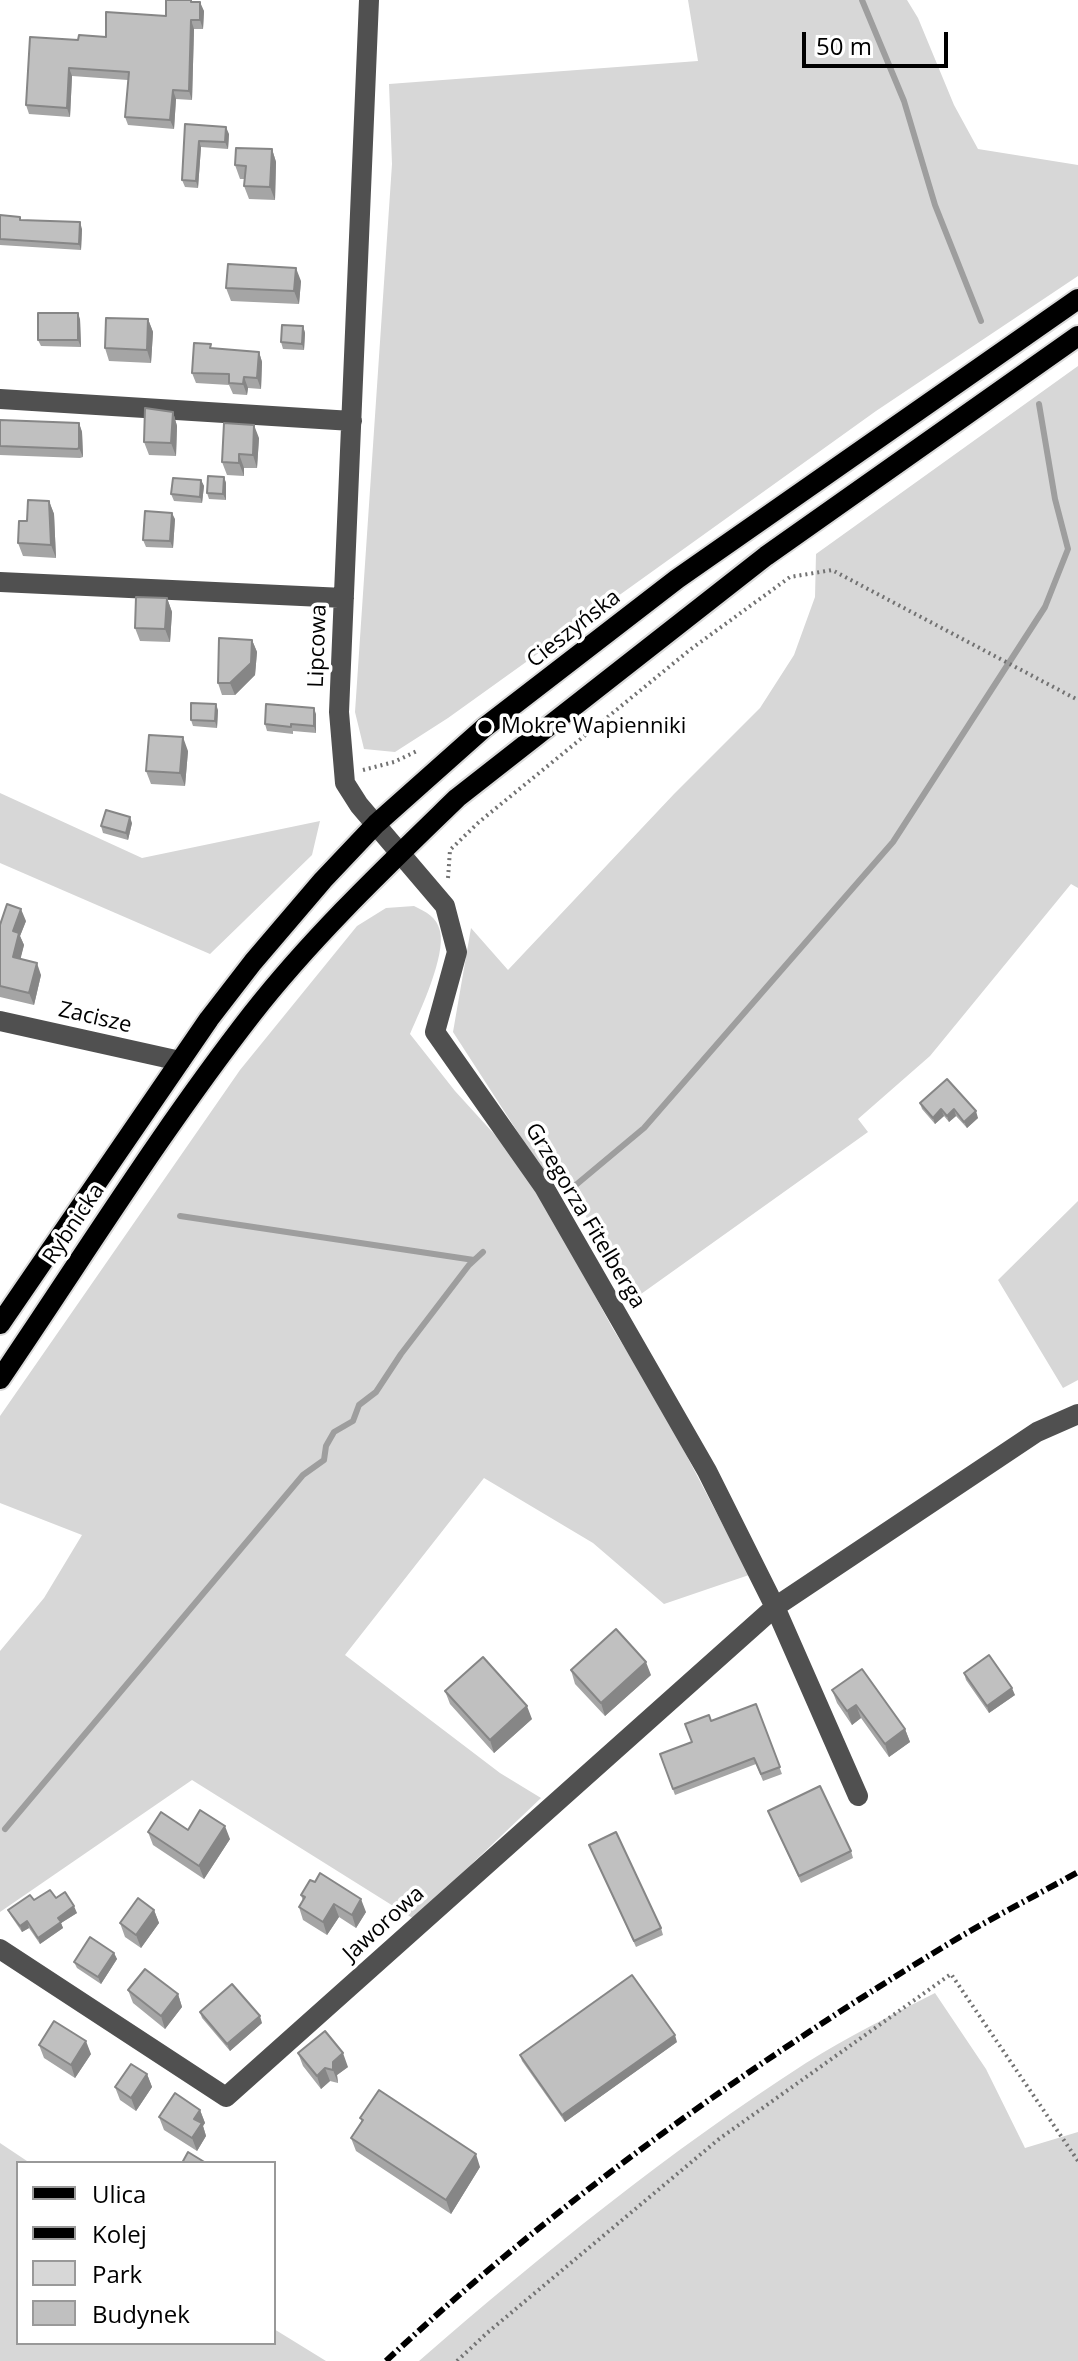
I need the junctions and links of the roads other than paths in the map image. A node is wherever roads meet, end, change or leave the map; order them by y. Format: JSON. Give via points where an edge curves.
{"nodes":[{"id":1,"x":369,"y":0,"type":"edge"},
{"id":2,"x":1078,"y":299,"type":"edge"},
{"id":3,"x":1078,"y":336,"type":"edge"},
{"id":4,"x":0,"y":399,"type":"edge"},
{"id":5,"x":352,"y":421,"type":"junction"},
{"id":6,"x":0,"y":582,"type":"edge"},
{"id":7,"x":344,"y":598,"type":"junction"},
{"id":8,"x":376,"y":824,"type":"junction"},
{"id":9,"x":401,"y":853,"type":"junction"},
{"id":10,"x":0,"y":1021,"type":"edge"},
{"id":11,"x":175,"y":1068,"type":"junction"},
{"id":12,"x":0,"y":1324,"type":"edge"},
{"id":13,"x":0,"y":1379,"type":"edge"},
{"id":14,"x":1078,"y":1414,"type":"edge"},
{"id":15,"x":775,"y":1607,"type":"junction"},
{"id":16,"x":858,"y":1796,"type":"dead end"},
{"id":17,"x":0,"y":1949,"type":"edge"}],
"edges":[{"from":1,"to":5,"type":"street","name":"Lipcowa"},
{"from":2,"to":8,"type":"main road","name":"Cieszyńska","via":[[677,579],[485,727]]},
{"from":3,"to":9,"type":"main road","via":[[766,556],[457,798]]},
{"from":4,"to":5,"type":"street"},
{"from":5,"to":7,"type":"street","name":"Lipcowa"},
{"from":6,"to":7,"type":"street"},
{"from":7,"to":8,"type":"street","name":"Lipcowa","via":[[339,712],[345,783]]},
{"from":8,"to":9,"type":"street"},
{"from":8,"to":11,"type":"main road","name":"Cieszyńska","via":[[253,962]]},
{"from":9,"to":13,"type":"main road","name":"Rybnicka","via":[[254,1011],[96,1231]]},
{"from":9,"to":15,"type":"street","name":"Grzegorza Fitelberga","via":[[445,906],[457,952],[435,1032],[544,1187],[707,1471]]},
{"from":10,"to":11,"type":"street","name":"Zacisze"},
{"from":11,"to":12,"type":"main road","name":"Rybnicka"},
{"from":14,"to":15,"type":"street","via":[[1037,1432]]},
{"from":15,"to":16,"type":"street","name":"Grzegorza Fitelberga"},
{"from":15,"to":17,"type":"street","name":"Jaworowa","via":[[226,2097]]}]}
